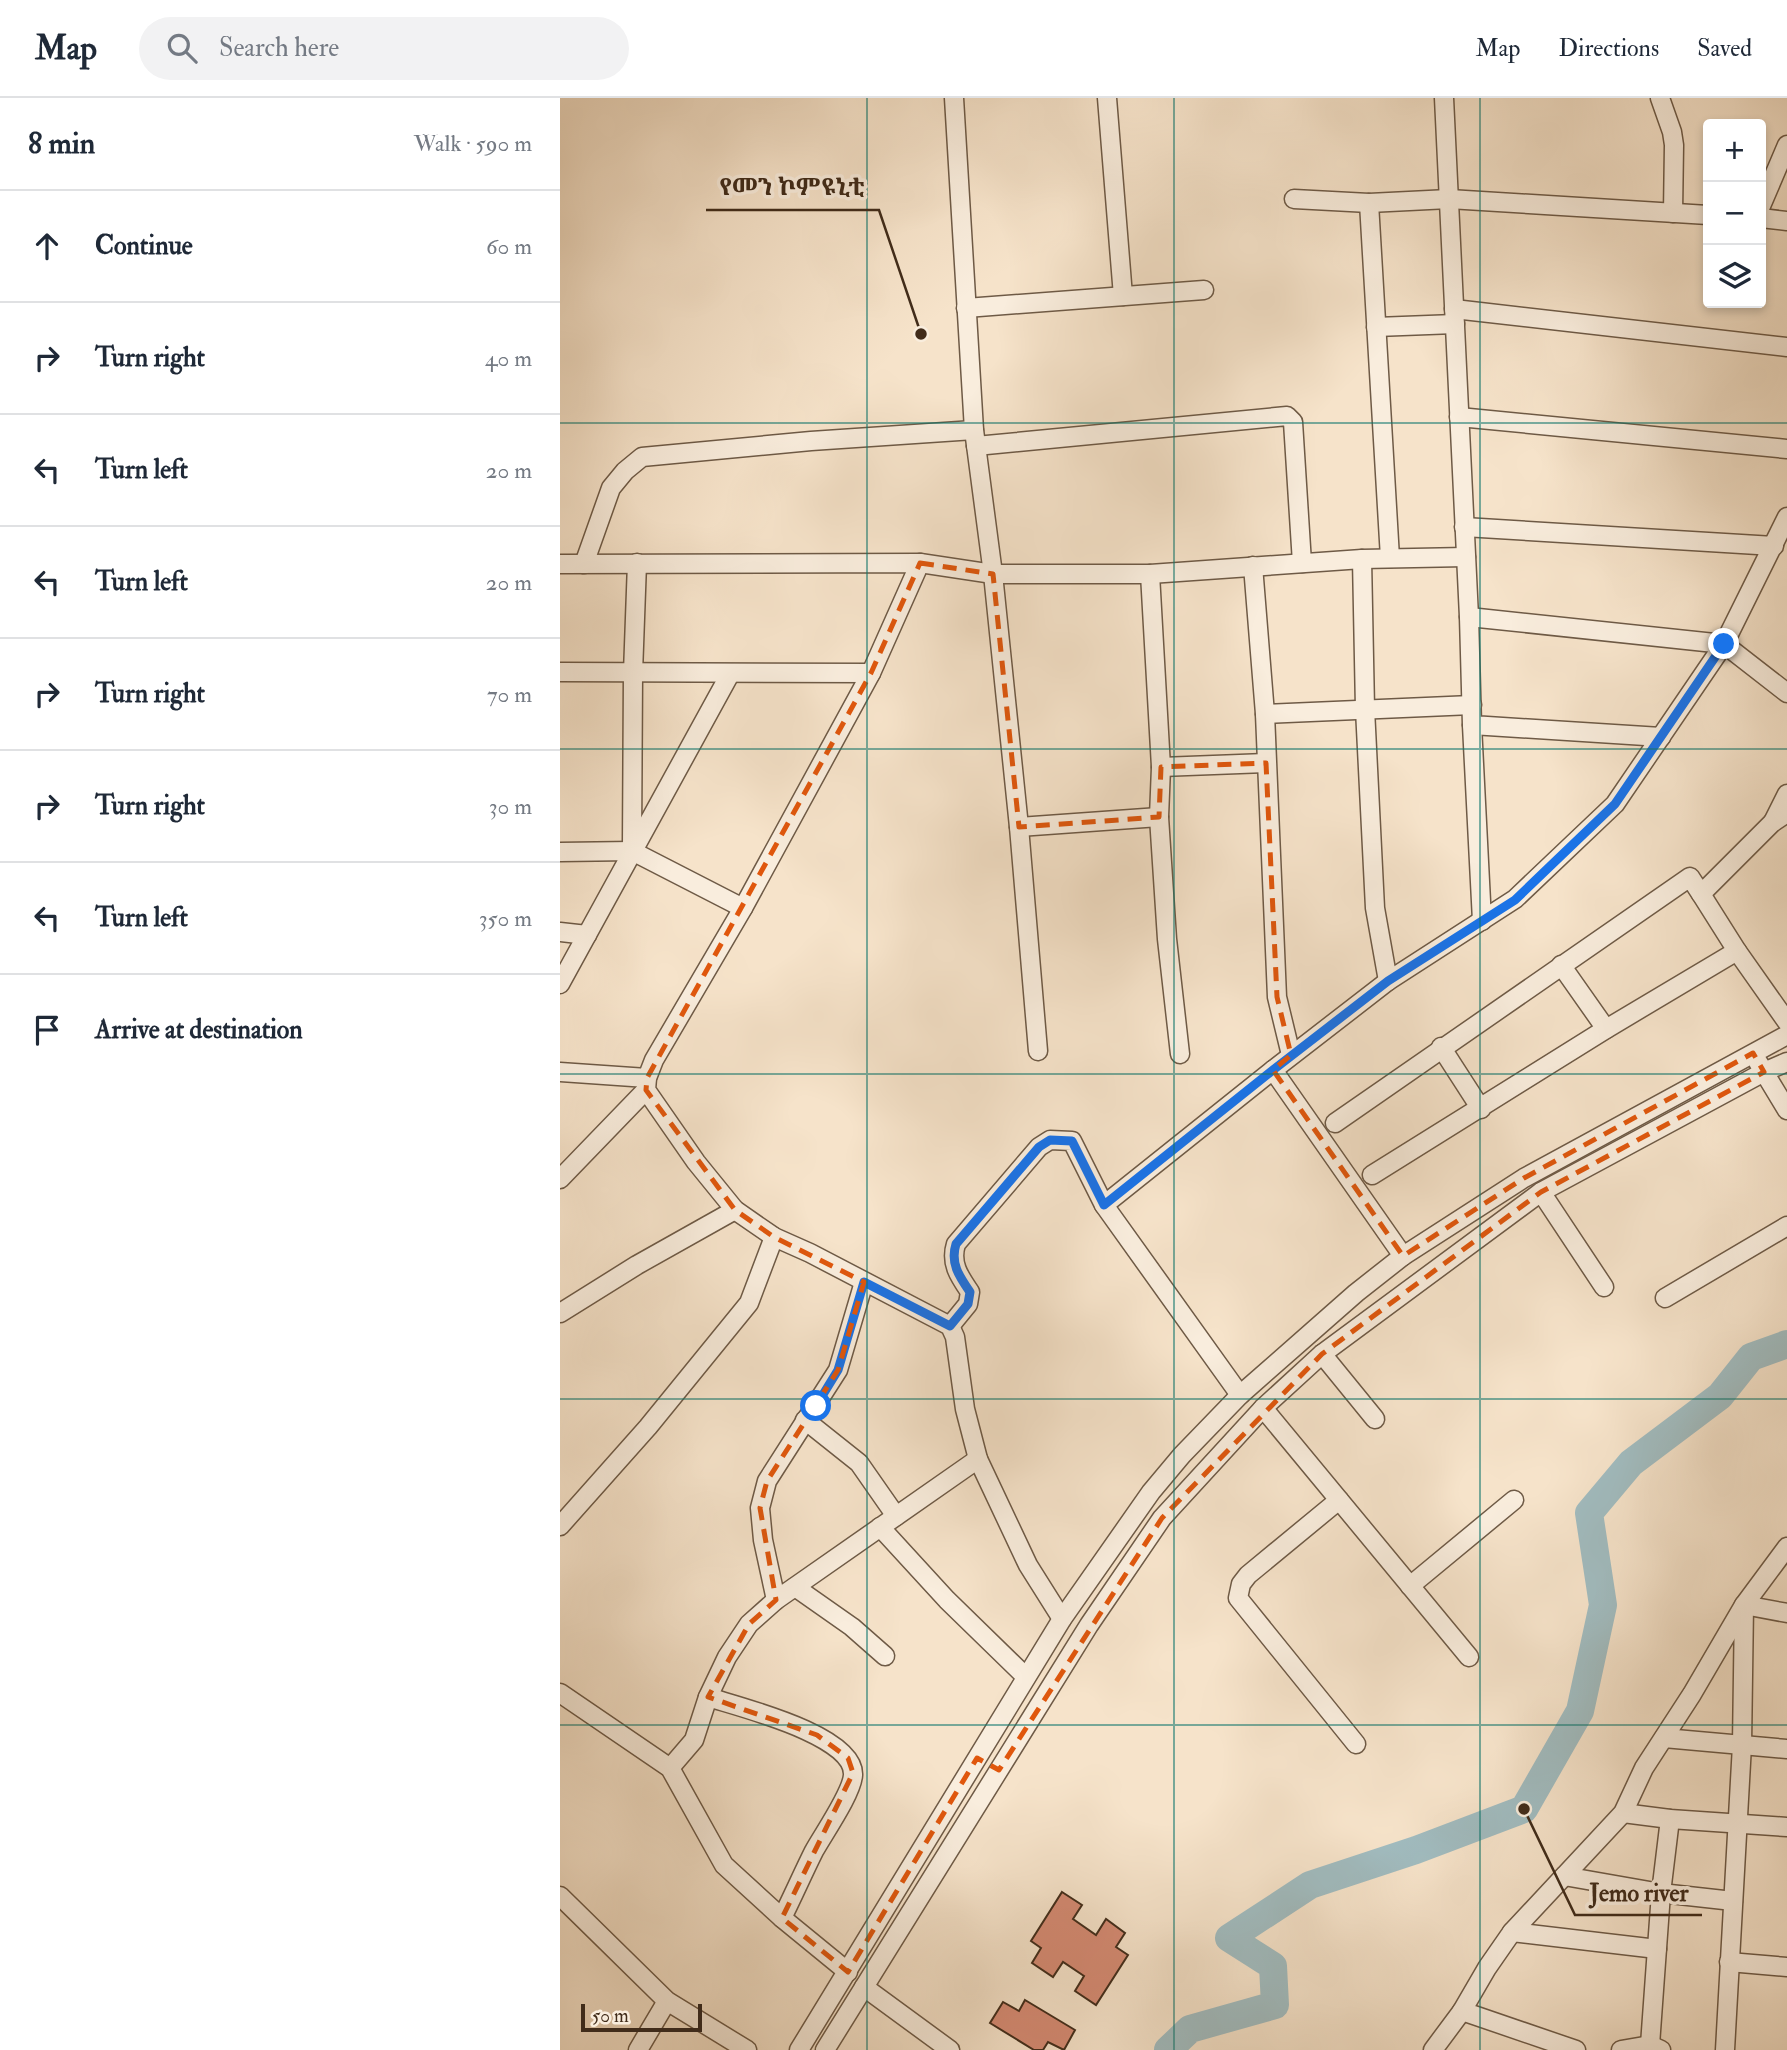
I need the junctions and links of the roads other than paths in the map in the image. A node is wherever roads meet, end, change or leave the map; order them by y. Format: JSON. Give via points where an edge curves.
{"nodes":[{"id":1,"x":954,"y":98,"type":"edge"},
{"id":2,"x":1107,"y":98,"type":"edge"},
{"id":3,"x":1444,"y":98,"type":"edge"},
{"id":4,"x":1660,"y":98,"type":"edge"},
{"id":5,"x":1787,"y":145,"type":"edge"},
{"id":6,"x":1766,"y":194,"type":"edge"},
{"id":7,"x":1294,"y":199,"type":"dead end"},
{"id":8,"x":1449,"y":199,"type":"junction"},
{"id":9,"x":1369,"y":203,"type":"junction"},
{"id":10,"x":1673,"y":213,"type":"junction"},
{"id":11,"x":1703,"y":215,"type":"edge"},
{"id":12,"x":1766,"y":219,"type":"edge"},
{"id":13,"x":1787,"y":221,"type":"edge"},
{"id":14,"x":1204,"y":290,"type":"dead end"},
{"id":15,"x":1123,"y":296,"type":"junction"},
{"id":16,"x":966,"y":308,"type":"junction"},
{"id":17,"x":1455,"y":317,"type":"junction"},
{"id":18,"x":1376,"y":327,"type":"junction"},
{"id":19,"x":1787,"y":347,"type":"edge"},
{"id":20,"x":1459,"y":417,"type":"junction"},
{"id":21,"x":975,"y":438,"type":"junction"},
{"id":22,"x":1787,"y":449,"type":"edge"},
{"id":23,"x":1787,"y":517,"type":"edge"},
{"id":24,"x":1464,"y":527,"type":"junction"},
{"id":25,"x":1774,"y":546,"type":"junction"},
{"id":26,"x":1466,"y":557,"type":"junction"},
{"id":27,"x":1390,"y":558,"type":"junction"},
{"id":28,"x":1362,"y":559,"type":"junction"},
{"id":29,"x":920,"y":563,"type":"junction"},
{"id":30,"x":1302,"y":563,"type":"junction"},
{"id":31,"x":560,"y":564,"type":"edge"},
{"id":32,"x":584,"y":564,"type":"junction"},
{"id":33,"x":637,"y":564,"type":"junction"},
{"id":34,"x":1253,"y":566,"type":"junction"},
{"id":35,"x":993,"y":574,"type":"junction"},
{"id":36,"x":1150,"y":574,"type":"junction"},
{"id":37,"x":1469,"y":617,"type":"junction"},
{"id":38,"x":1724,"y":644,"type":"junction"},
{"id":39,"x":560,"y":672,"type":"edge"},
{"id":40,"x":633,"y":673,"type":"junction"},
{"id":41,"x":871,"y":673,"type":"junction"},
{"id":42,"x":730,"y":674,"type":"junction"},
{"id":43,"x":1787,"y":693,"type":"edge"},
{"id":44,"x":1472,"y":705,"type":"junction"},
{"id":45,"x":1365,"y":709,"type":"junction"},
{"id":46,"x":1265,"y":714,"type":"junction"},
{"id":47,"x":1472,"y":725,"type":"junction"},
{"id":48,"x":1661,"y":737,"type":"junction"},
{"id":49,"x":1266,"y":763,"type":"junction"},
{"id":50,"x":1161,"y":767,"type":"junction"},
{"id":51,"x":1787,"y":794,"type":"edge"},
{"id":52,"x":1159,"y":817,"type":"junction"},
{"id":53,"x":1780,"y":818,"type":"edge"},
{"id":54,"x":1019,"y":827,"type":"junction"},
{"id":55,"x":632,"y":851,"type":"junction"},
{"id":56,"x":560,"y":852,"type":"edge"},
{"id":57,"x":1700,"y":894,"type":"junction"},
{"id":58,"x":743,"y":908,"type":"junction"},
{"id":59,"x":1482,"y":921,"type":"junction"},
{"id":60,"x":560,"y":932,"type":"edge"},
{"id":61,"x":587,"y":935,"type":"junction"},
{"id":62,"x":1737,"y":951,"type":"junction"},
{"id":63,"x":1561,"y":965,"type":"junction"},
{"id":64,"x":1388,"y":981,"type":"junction"},
{"id":65,"x":560,"y":984,"type":"edge"},
{"id":66,"x":1787,"y":1022,"type":"edge"},
{"id":67,"x":1605,"y":1029,"type":"junction"},
{"id":68,"x":1787,"y":1035,"type":"edge"},
{"id":69,"x":1441,"y":1047,"type":"junction"},
{"id":70,"x":1038,"y":1051,"type":"dead end"},
{"id":71,"x":1753,"y":1053,"type":"junction"},
{"id":72,"x":1180,"y":1054,"type":"dead end"},
{"id":73,"x":1291,"y":1055,"type":"junction"},
{"id":74,"x":1787,"y":1062,"type":"edge"},
{"id":75,"x":1273,"y":1070,"type":"junction"},
{"id":76,"x":560,"y":1072,"type":"edge"},
{"id":77,"x":1764,"y":1072,"type":"junction"},
{"id":78,"x":647,"y":1084,"type":"junction"},
{"id":79,"x":1481,"y":1109,"type":"junction"},
{"id":80,"x":1787,"y":1110,"type":"edge"},
{"id":81,"x":1335,"y":1123,"type":"dead end"},
{"id":82,"x":1372,"y":1175,"type":"dead end"},
{"id":83,"x":560,"y":1179,"type":"edge"},
{"id":84,"x":1541,"y":1192,"type":"junction"},
{"id":85,"x":1104,"y":1205,"type":"junction"},
{"id":86,"x":735,"y":1210,"type":"junction"},
{"id":87,"x":1787,"y":1226,"type":"edge"},
{"id":88,"x":774,"y":1237,"type":"junction"},
{"id":89,"x":1403,"y":1256,"type":"junction"},
{"id":90,"x":864,"y":1282,"type":"junction"},
{"id":91,"x":1604,"y":1287,"type":"dead end"},
{"id":92,"x":1665,"y":1298,"type":"dead end"},
{"id":93,"x":560,"y":1313,"type":"edge"},
{"id":94,"x":950,"y":1326,"type":"junction"},
{"id":95,"x":1322,"y":1354,"type":"junction"},
{"id":96,"x":1240,"y":1395,"type":"junction"},
{"id":97,"x":1263,"y":1408,"type":"junction"},
{"id":98,"x":1375,"y":1419,"type":"dead end"},
{"id":99,"x":805,"y":1420,"type":"junction"},
{"id":100,"x":978,"y":1459,"type":"junction"},
{"id":101,"x":1339,"y":1500,"type":"junction"},
{"id":102,"x":1514,"y":1500,"type":"dead end"},
{"id":103,"x":896,"y":1516,"type":"junction"},
{"id":104,"x":560,"y":1526,"type":"edge"},
{"id":105,"x":880,"y":1527,"type":"junction"},
{"id":106,"x":1787,"y":1547,"type":"edge"},
{"id":107,"x":1410,"y":1586,"type":"junction"},
{"id":108,"x":795,"y":1587,"type":"junction"},
{"id":109,"x":776,"y":1600,"type":"junction"},
{"id":110,"x":1744,"y":1605,"type":"junction"},
{"id":111,"x":1787,"y":1613,"type":"edge"},
{"id":112,"x":1062,"y":1619,"type":"junction"},
{"id":113,"x":885,"y":1657,"type":"dead end"},
{"id":114,"x":1469,"y":1657,"type":"dead end"},
{"id":115,"x":1027,"y":1677,"type":"junction"},
{"id":116,"x":560,"y":1693,"type":"edge"},
{"id":117,"x":708,"y":1697,"type":"junction"},
{"id":118,"x":1664,"y":1738,"type":"junction"},
{"id":119,"x":1356,"y":1744,"type":"dead end"},
{"id":120,"x":1742,"y":1745,"type":"junction"},
{"id":121,"x":1787,"y":1748,"type":"edge"},
{"id":122,"x":977,"y":1758,"type":"junction"},
{"id":123,"x":670,"y":1768,"type":"junction"},
{"id":124,"x":999,"y":1770,"type":"junction"},
{"id":125,"x":1623,"y":1813,"type":"junction"},
{"id":126,"x":1670,"y":1819,"type":"junction"},
{"id":127,"x":1739,"y":1823,"type":"junction"},
{"id":128,"x":1787,"y":1827,"type":"edge"},
{"id":129,"x":1564,"y":1875,"type":"junction"},
{"id":130,"x":1661,"y":1893,"type":"junction"},
{"id":131,"x":560,"y":1896,"type":"edge"},
{"id":132,"x":1733,"y":1901,"type":"junction"},
{"id":133,"x":782,"y":1918,"type":"junction"},
{"id":134,"x":1512,"y":1932,"type":"junction"},
{"id":135,"x":1657,"y":1949,"type":"junction"},
{"id":136,"x":1729,"y":1962,"type":"junction"},
{"id":137,"x":1787,"y":1966,"type":"edge"},
{"id":138,"x":848,"y":1972,"type":"junction"},
{"id":139,"x":864,"y":1987,"type":"junction"},
{"id":140,"x":667,"y":2001,"type":"junction"},
{"id":141,"x":1462,"y":2011,"type":"junction"},
{"id":142,"x":1655,"y":2047,"type":"edge"},
{"id":143,"x":638,"y":2050,"type":"edge"},
{"id":144,"x":747,"y":2050,"type":"edge"},
{"id":145,"x":799,"y":2050,"type":"edge"},
{"id":146,"x":825,"y":2050,"type":"edge"},
{"id":147,"x":950,"y":2050,"type":"edge"},
{"id":148,"x":1433,"y":2050,"type":"edge"},
{"id":149,"x":1576,"y":2050,"type":"edge"},
{"id":150,"x":1621,"y":2050,"type":"edge"},
{"id":151,"x":1725,"y":2050,"type":"edge"}],
"edges":[{"from":1,"to":16,"type":"street"},
{"from":2,"to":15,"type":"street"},
{"from":3,"to":8,"type":"street"},
{"from":4,"to":10,"type":"street","via":[[1674,145]]},
{"from":5,"to":6,"type":"street"},
{"from":7,"to":9,"type":"street"},
{"from":8,"to":9,"type":"street"},
{"from":8,"to":10,"type":"street"},
{"from":8,"to":17,"type":"street"},
{"from":9,"to":18,"type":"street"},
{"from":10,"to":11,"type":"street"},
{"from":12,"to":13,"type":"street"},
{"from":14,"to":15,"type":"street"},
{"from":15,"to":16,"type":"street"},
{"from":16,"to":21,"type":"street"},
{"from":17,"to":18,"type":"street"},
{"from":17,"to":19,"type":"street"},
{"from":17,"to":20,"type":"street"},
{"from":18,"to":27,"type":"street"},
{"from":20,"to":22,"type":"street"},
{"from":20,"to":24,"type":"street"},
{"from":21,"to":30,"type":"street","via":[[1287,416],[1293,422]]},
{"from":21,"to":32,"type":"street","via":[[811,441],[642,457],[611,488]]},
{"from":21,"to":35,"type":"street"},
{"from":23,"to":25,"type":"street"},
{"from":24,"to":25,"type":"street"},
{"from":24,"to":26,"type":"street"},
{"from":25,"to":38,"type":"street"},
{"from":26,"to":27,"type":"street"},
{"from":26,"to":37,"type":"street"},
{"from":27,"to":28,"type":"street"},
{"from":28,"to":30,"type":"street"},
{"from":28,"to":45,"type":"street"},
{"from":29,"to":33,"type":"street"},
{"from":29,"to":35,"type":"street"},
{"from":29,"to":41,"type":"street"},
{"from":30,"to":34,"type":"street"},
{"from":31,"to":32,"type":"street"},
{"from":32,"to":33,"type":"street"},
{"from":33,"to":40,"type":"street"},
{"from":34,"to":36,"type":"street"},
{"from":34,"to":46,"type":"street"},
{"from":35,"to":36,"type":"street"},
{"from":35,"to":54,"type":"street"},
{"from":36,"to":50,"type":"street"},
{"from":37,"to":38,"type":"street"},
{"from":37,"to":44,"type":"street"},
{"from":38,"to":43,"type":"street"},
{"from":38,"to":48,"type":"street"},
{"from":39,"to":40,"type":"street"},
{"from":40,"to":42,"type":"street"},
{"from":40,"to":55,"type":"street"},
{"from":41,"to":42,"type":"street"},
{"from":41,"to":58,"type":"street"},
{"from":42,"to":55,"type":"street"},
{"from":44,"to":45,"type":"street"},
{"from":44,"to":47,"type":"street"},
{"from":45,"to":46,"type":"street"},
{"from":45,"to":64,"type":"street","via":[[1375,908]]},
{"from":46,"to":49,"type":"street"},
{"from":47,"to":48,"type":"street"},
{"from":47,"to":59,"type":"street"},
{"from":48,"to":59,"type":"street","via":[[1615,804],[1515,900]]},
{"from":49,"to":50,"type":"street"},
{"from":49,"to":73,"type":"street","via":[[1277,997]]},
{"from":50,"to":52,"type":"street"},
{"from":51,"to":53,"type":"street"},
{"from":52,"to":54,"type":"street"},
{"from":52,"to":72,"type":"street"},
{"from":53,"to":57,"type":"street"},
{"from":54,"to":70,"type":"street"},
{"from":55,"to":56,"type":"street"},
{"from":55,"to":58,"type":"street"},
{"from":55,"to":61,"type":"street"},
{"from":57,"to":62,"type":"street"},
{"from":57,"to":63,"type":"street","via":[[1690,877]]},
{"from":58,"to":78,"type":"street","via":[[654,1060]]},
{"from":59,"to":64,"type":"street"},
{"from":60,"to":61,"type":"street"},
{"from":61,"to":65,"type":"street"},
{"from":62,"to":66,"type":"street"},
{"from":62,"to":67,"type":"street"},
{"from":63,"to":67,"type":"street"},
{"from":63,"to":69,"type":"street"},
{"from":64,"to":73,"type":"street"},
{"from":67,"to":79,"type":"street"},
{"from":68,"to":71,"type":"street"},
{"from":69,"to":79,"type":"street"},
{"from":69,"to":81,"type":"street"},
{"from":71,"to":77,"type":"street"},
{"from":71,"to":89,"type":"street","via":[[1524,1178]]},
{"from":73,"to":75,"type":"street"},
{"from":74,"to":77,"type":"street"},
{"from":75,"to":85,"type":"street"},
{"from":75,"to":89,"type":"street"},
{"from":76,"to":78,"type":"street"},
{"from":77,"to":80,"type":"street"},
{"from":77,"to":84,"type":"street"},
{"from":78,"to":83,"type":"street"},
{"from":78,"to":86,"type":"street","via":[[696,1162]]},
{"from":79,"to":82,"type":"street"},
{"from":84,"to":91,"type":"street"},
{"from":84,"to":95,"type":"street"},
{"from":85,"to":94,"type":"street","via":[[1072,1141],[1050,1140],[1039,1147],[956,1244],[952,1255],[970,1292],[968,1304]]},
{"from":85,"to":96,"type":"street"},
{"from":86,"to":88,"type":"street"},
{"from":86,"to":93,"type":"street"},
{"from":87,"to":92,"type":"street"},
{"from":88,"to":90,"type":"street"},
{"from":88,"to":104,"type":"street","via":[[749,1303]]},
{"from":89,"to":96,"type":"street"},
{"from":90,"to":94,"type":"street"},
{"from":90,"to":99,"type":"street","via":[[838,1370]]},
{"from":94,"to":100,"type":"street"},
{"from":95,"to":97,"type":"street"},
{"from":95,"to":98,"type":"street"},
{"from":96,"to":112,"type":"street","via":[[1151,1492]]},
{"from":97,"to":101,"type":"street"},
{"from":97,"to":124,"type":"street","via":[[1162,1518]]},
{"from":99,"to":103,"type":"street","via":[[859,1463]]},
{"from":99,"to":109,"type":"street","via":[[767,1481],[760,1508]]},
{"from":100,"to":103,"type":"street"},
{"from":100,"to":112,"type":"street","via":[[1028,1565]]},
{"from":101,"to":107,"type":"street"},
{"from":101,"to":119,"type":"street","via":[[1248,1575],[1238,1598]]},
{"from":102,"to":107,"type":"street"},
{"from":103,"to":105,"type":"street"},
{"from":105,"to":108,"type":"street"},
{"from":105,"to":115,"type":"street"},
{"from":106,"to":110,"type":"street"},
{"from":107,"to":114,"type":"street"},
{"from":108,"to":109,"type":"street"},
{"from":108,"to":113,"type":"street"},
{"from":109,"to":117,"type":"street","via":[[749,1624]]},
{"from":110,"to":111,"type":"street"},
{"from":110,"to":118,"type":"street"},
{"from":110,"to":120,"type":"street"},
{"from":112,"to":115,"type":"street"},
{"from":115,"to":122,"type":"street"},
{"from":116,"to":123,"type":"street"},
{"from":117,"to":123,"type":"street","via":[[694,1740]]},
{"from":117,"to":133,"type":"street","via":[[790,1722],[848,1758],[853,1773],[850,1787]]},
{"from":118,"to":120,"type":"street"},
{"from":118,"to":125,"type":"street"},
{"from":120,"to":121,"type":"street"},
{"from":120,"to":127,"type":"street"},
{"from":122,"to":124,"type":"street"},
{"from":122,"to":138,"type":"street"},
{"from":123,"to":133,"type":"street","via":[[724,1865]]},
{"from":124,"to":139,"type":"street"},
{"from":125,"to":126,"type":"street"},
{"from":125,"to":129,"type":"street"},
{"from":126,"to":127,"type":"street"},
{"from":126,"to":130,"type":"street"},
{"from":127,"to":128,"type":"street"},
{"from":127,"to":132,"type":"street"},
{"from":129,"to":130,"type":"street"},
{"from":129,"to":134,"type":"street"},
{"from":130,"to":132,"type":"street"},
{"from":130,"to":135,"type":"street"},
{"from":131,"to":140,"type":"street"},
{"from":132,"to":136,"type":"street"},
{"from":133,"to":138,"type":"street"},
{"from":134,"to":135,"type":"street"},
{"from":134,"to":141,"type":"street"},
{"from":135,"to":142,"type":"street"},
{"from":136,"to":137,"type":"street"},
{"from":136,"to":151,"type":"street"},
{"from":138,"to":145,"type":"street"},
{"from":139,"to":146,"type":"street"},
{"from":139,"to":147,"type":"street"},
{"from":140,"to":143,"type":"street"},
{"from":140,"to":144,"type":"street"},
{"from":141,"to":148,"type":"street"},
{"from":141,"to":149,"type":"street"},
{"from":142,"to":150,"type":"street"}]}
